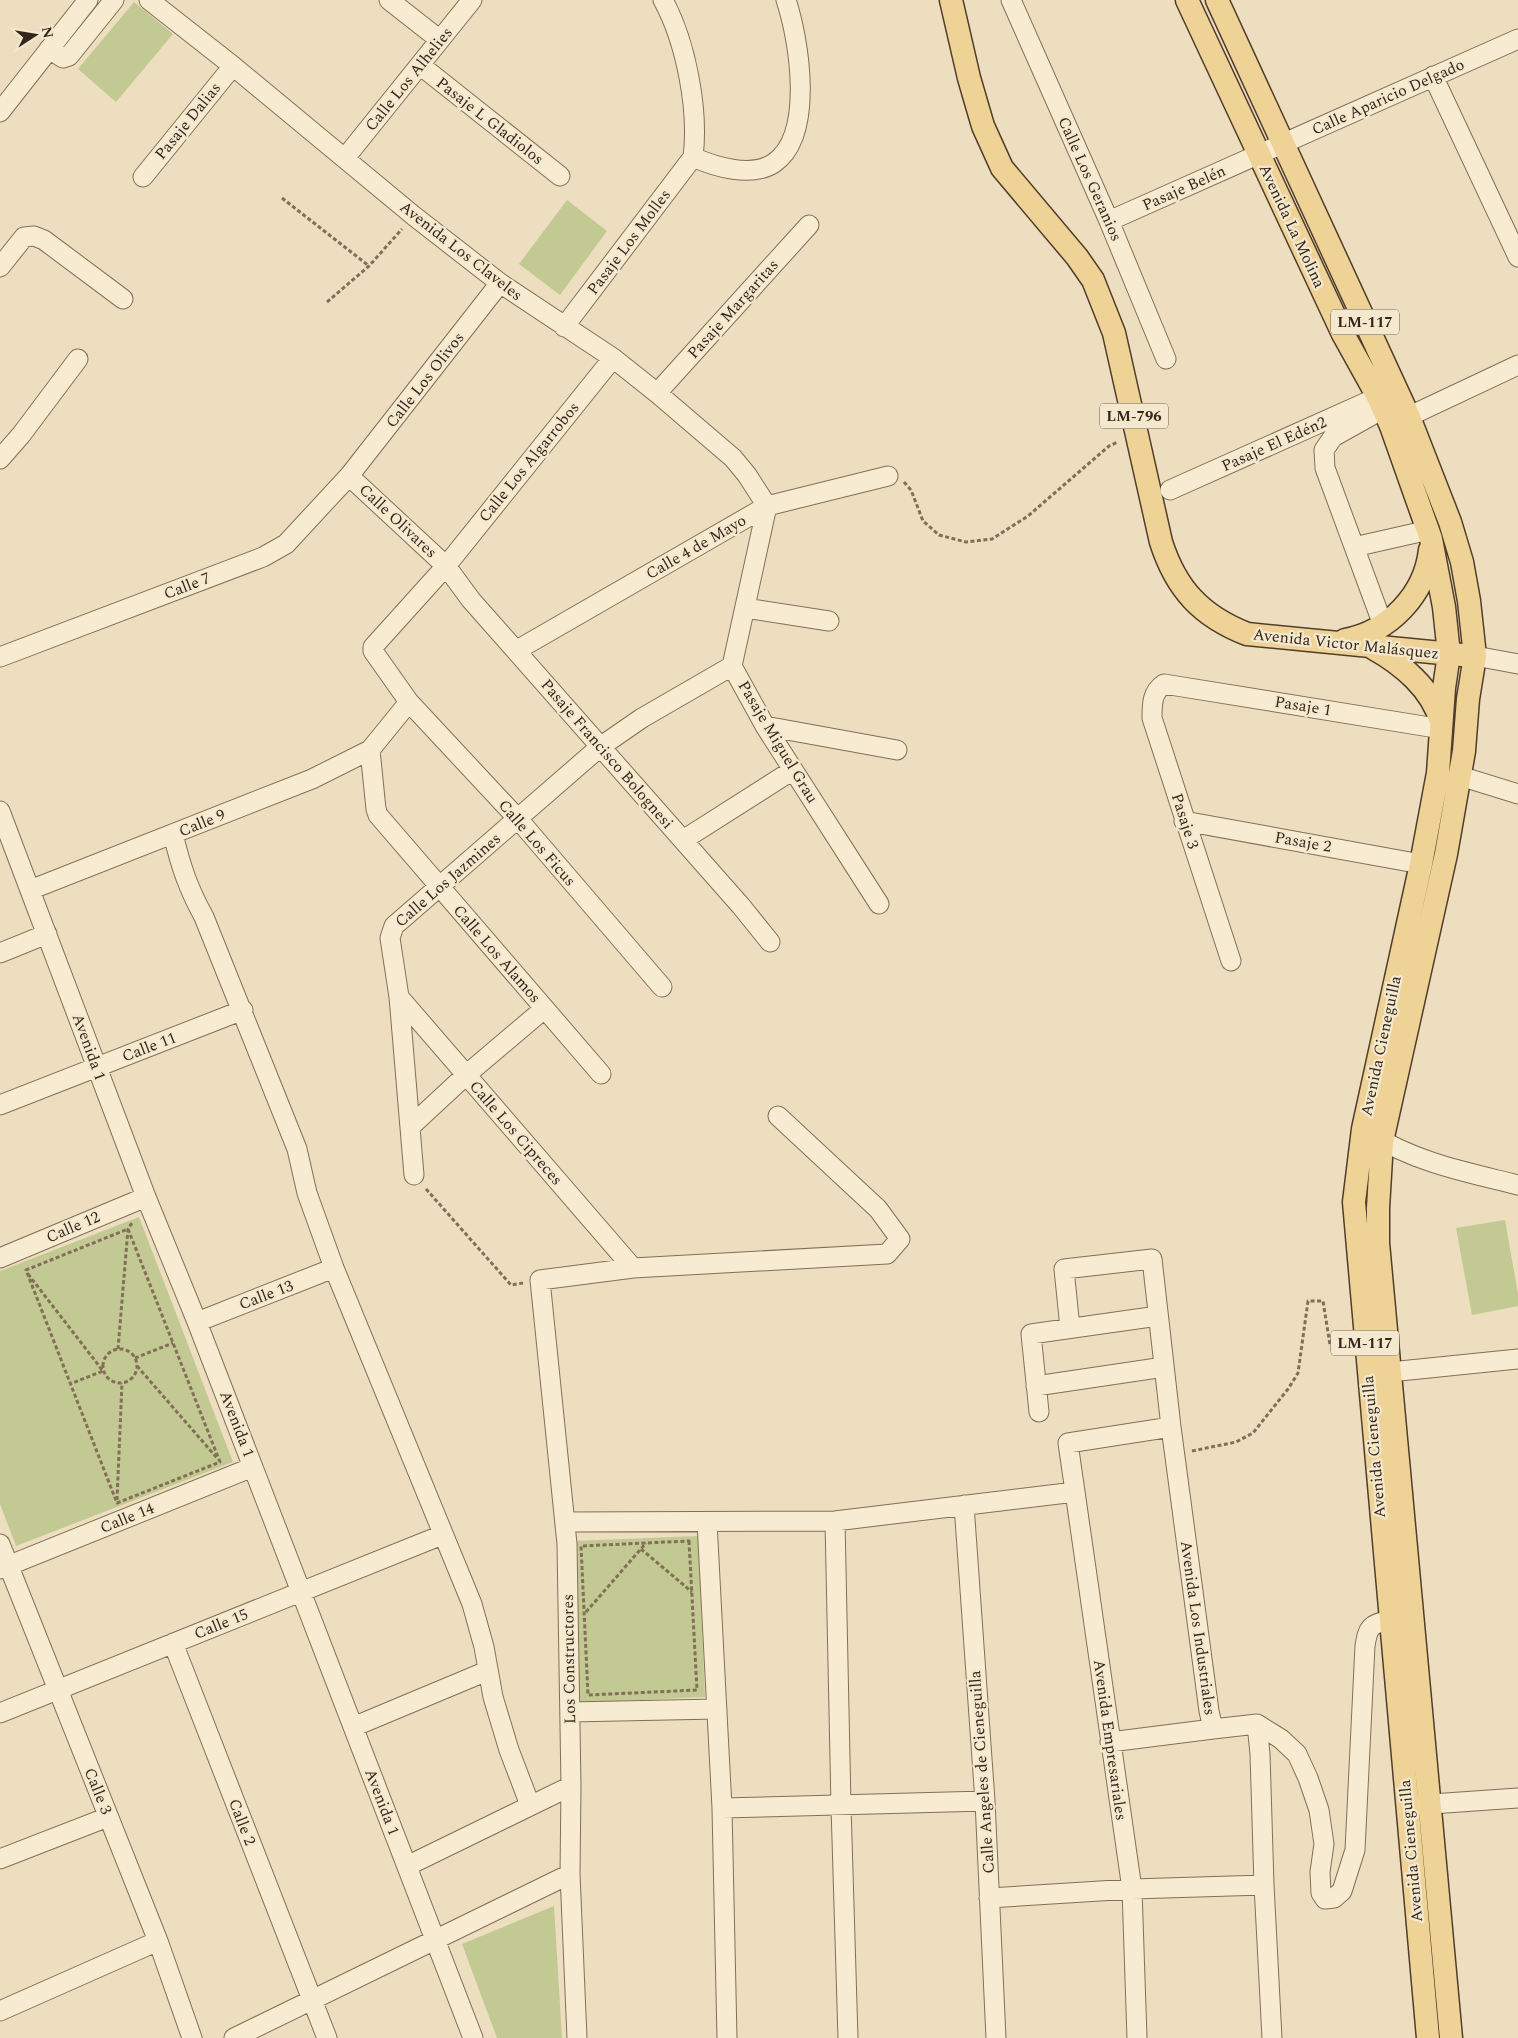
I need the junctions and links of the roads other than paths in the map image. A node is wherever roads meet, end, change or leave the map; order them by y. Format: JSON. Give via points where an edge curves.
{"nodes":[{"id":1,"x":88,"y":0,"type":"edge"},
{"id":2,"x":114,"y":0,"type":"edge"},
{"id":3,"x":148,"y":0,"type":"edge"},
{"id":4,"x":389,"y":0,"type":"edge"},
{"id":5,"x":472,"y":0,"type":"edge"},
{"id":6,"x":662,"y":0,"type":"edge"},
{"id":7,"x":786,"y":0,"type":"edge"},
{"id":8,"x":951,"y":0,"type":"edge"},
{"id":9,"x":1011,"y":0,"type":"edge"},
{"id":10,"x":1187,"y":0,"type":"edge"},
{"id":11,"x":1217,"y":0,"type":"edge"},
{"id":12,"x":1518,"y":39,"type":"edge"},
{"id":13,"x":440,"y":40,"type":"junction"},
{"id":14,"x":49,"y":49,"type":"junction"},
{"id":15,"x":420,"y":65,"type":"junction"},
{"id":16,"x":233,"y":66,"type":"junction"},
{"id":17,"x":1433,"y":76,"type":"junction"},
{"id":18,"x":0,"y":112,"type":"edge"},
{"id":19,"x":1283,"y":144,"type":"junction"},
{"id":20,"x":1258,"y":155,"type":"junction"},
{"id":21,"x":693,"y":157,"type":"junction"},
{"id":22,"x":345,"y":158,"type":"junction"},
{"id":23,"x":560,"y":176,"type":"dead end"},
{"id":24,"x":143,"y":177,"type":"dead end"},
{"id":25,"x":1109,"y":221,"type":"junction"},
{"id":26,"x":809,"y":225,"type":"dead end"},
{"id":27,"x":1518,"y":257,"type":"edge"},
{"id":28,"x":0,"y":267,"type":"edge"},
{"id":29,"x":500,"y":283,"type":"junction"},
{"id":30,"x":123,"y":298,"type":"dead end"},
{"id":31,"x":564,"y":327,"type":"junction"},
{"id":32,"x":612,"y":358,"type":"junction"},
{"id":33,"x":78,"y":359,"type":"dead end"},
{"id":34,"x":1166,"y":359,"type":"dead end"},
{"id":35,"x":1518,"y":365,"type":"edge"},
{"id":36,"x":657,"y":393,"type":"junction"},
{"id":37,"x":1390,"y":412,"type":"junction"},
{"id":38,"x":0,"y":459,"type":"edge"},
{"id":39,"x":349,"y":476,"type":"junction"},
{"id":40,"x":888,"y":476,"type":"dead end"},
{"id":41,"x":1170,"y":490,"type":"dead end"},
{"id":42,"x":767,"y":506,"type":"junction"},
{"id":43,"x":1430,"y":535,"type":"junction"},
{"id":44,"x":1354,"y":547,"type":"junction"},
{"id":45,"x":446,"y":566,"type":"junction"},
{"id":46,"x":745,"y":608,"type":"junction"},
{"id":47,"x":829,"y":621,"type":"dead end"},
{"id":48,"x":1383,"y":625,"type":"junction"},
{"id":49,"x":1333,"y":642,"type":"junction"},
{"id":50,"x":1370,"y":646,"type":"junction"},
{"id":51,"x":517,"y":650,"type":"junction"},
{"id":52,"x":1449,"y":654,"type":"junction"},
{"id":53,"x":1475,"y":656,"type":"junction"},
{"id":54,"x":0,"y":658,"type":"edge"},
{"id":55,"x":1518,"y":664,"type":"edge"},
{"id":56,"x":732,"y":666,"type":"junction"},
{"id":57,"x":1164,"y":684,"type":"joint"},
{"id":58,"x":409,"y":702,"type":"junction"},
{"id":59,"x":765,"y":726,"type":"junction"},
{"id":60,"x":1442,"y":729,"type":"junction"},
{"id":61,"x":600,"y":747,"type":"junction"},
{"id":62,"x":370,"y":750,"type":"junction"},
{"id":63,"x":897,"y":750,"type":"dead end"},
{"id":64,"x":793,"y":770,"type":"junction"},
{"id":65,"x":1460,"y":776,"type":"junction"},
{"id":66,"x":1518,"y":794,"type":"edge"},
{"id":67,"x":0,"y":811,"type":"edge"},
{"id":68,"x":518,"y":819,"type":"junction"},
{"id":69,"x":1184,"y":821,"type":"junction"},
{"id":70,"x":173,"y":834,"type":"junction"},
{"id":71,"x":682,"y":840,"type":"junction"},
{"id":72,"x":1421,"y":864,"type":"junction"},
{"id":73,"x":439,"y":887,"type":"junction"},
{"id":74,"x":30,"y":890,"type":"junction"},
{"id":75,"x":879,"y":904,"type":"dead end"},
{"id":76,"x":48,"y":934,"type":"junction"},
{"id":77,"x":770,"y":942,"type":"dead end"},
{"id":78,"x":0,"y":953,"type":"edge"},
{"id":79,"x":1231,"y":961,"type":"dead end"},
{"id":80,"x":662,"y":987,"type":"dead end"},
{"id":81,"x":399,"y":997,"type":"junction"},
{"id":82,"x":544,"y":1009,"type":"junction"},
{"id":83,"x":243,"y":1010,"type":"junction"},
{"id":84,"x":97,"y":1067,"type":"junction"},
{"id":85,"x":601,"y":1074,"type":"dead end"},
{"id":86,"x":466,"y":1075,"type":"junction"},
{"id":87,"x":0,"y":1105,"type":"edge"},
{"id":88,"x":778,"y":1116,"type":"dead end"},
{"id":89,"x":411,"y":1126,"type":"junction"},
{"id":90,"x":1363,"y":1129,"type":"junction"},
{"id":91,"x":1382,"y":1141,"type":"junction"},
{"id":92,"x":414,"y":1175,"type":"road end"},
{"id":93,"x":1518,"y":1185,"type":"edge"},
{"id":94,"x":146,"y":1197,"type":"junction"},
{"id":95,"x":8,"y":1254,"type":"edge"},
{"id":96,"x":334,"y":1268,"type":"junction"},
{"id":97,"x":633,"y":1268,"type":"junction"},
{"id":98,"x":1158,"y":1316,"type":"junction"},
{"id":99,"x":197,"y":1322,"type":"junction"},
{"id":100,"x":1070,"y":1328,"type":"junction"},
{"id":101,"x":1518,"y":1359,"type":"edge"},
{"id":102,"x":1164,"y":1368,"type":"junction"},
{"id":103,"x":1390,"y":1372,"type":"junction"},
{"id":104,"x":1036,"y":1386,"type":"junction"},
{"id":105,"x":1039,"y":1412,"type":"dead end"},
{"id":106,"x":1171,"y":1427,"type":"junction"},
{"id":107,"x":253,"y":1467,"type":"junction"},
{"id":108,"x":1075,"y":1492,"type":"junction"},
{"id":109,"x":964,"y":1506,"type":"junction"},
{"id":110,"x":835,"y":1521,"type":"junction"},
{"id":111,"x":565,"y":1522,"type":"junction"},
{"id":112,"x":707,"y":1522,"type":"junction"},
{"id":113,"x":442,"y":1535,"type":"junction"},
{"id":114,"x":0,"y":1544,"type":"edge"},
{"id":115,"x":4,"y":1567,"type":"edge"},
{"id":116,"x":302,"y":1592,"type":"junction"},
{"id":117,"x":1390,"y":1620,"type":"junction"},
{"id":118,"x":172,"y":1644,"type":"junction"},
{"id":119,"x":487,"y":1671,"type":"junction"},
{"id":120,"x":58,"y":1690,"type":"junction"},
{"id":121,"x":717,"y":1709,"type":"junction"},
{"id":122,"x":570,"y":1712,"type":"junction"},
{"id":123,"x":0,"y":1713,"type":"edge"},
{"id":124,"x":1257,"y":1724,"type":"junction"},
{"id":125,"x":354,"y":1727,"type":"junction"},
{"id":126,"x":1213,"y":1729,"type":"junction"},
{"id":127,"x":1110,"y":1742,"type":"junction"},
{"id":128,"x":571,"y":1786,"type":"junction"},
{"id":129,"x":1518,"y":1798,"type":"edge"},
{"id":130,"x":985,"y":1801,"type":"junction"},
{"id":131,"x":1430,"y":1804,"type":"junction"},
{"id":132,"x":530,"y":1805,"type":"junction"},
{"id":133,"x":840,"y":1806,"type":"junction"},
{"id":134,"x":1407,"y":1806,"type":"junction"},
{"id":135,"x":722,"y":1808,"type":"junction"},
{"id":136,"x":108,"y":1817,"type":"junction"},
{"id":137,"x":0,"y":1859,"type":"edge"},
{"id":138,"x":407,"y":1866,"type":"junction"},
{"id":139,"x":570,"y":1874,"type":"junction"},
{"id":140,"x":1264,"y":1885,"type":"junction"},
{"id":141,"x":1132,"y":1889,"type":"junction"},
{"id":142,"x":989,"y":1898,"type":"junction"},
{"id":143,"x":436,"y":1939,"type":"junction"},
{"id":144,"x":158,"y":1941,"type":"junction"},
{"id":145,"x":312,"y":2000,"type":"junction"},
{"id":146,"x":0,"y":2011,"type":"edge"},
{"id":147,"x":192,"y":2038,"type":"edge"},
{"id":148,"x":234,"y":2038,"type":"edge"},
{"id":149,"x":327,"y":2038,"type":"edge"},
{"id":150,"x":473,"y":2038,"type":"edge"},
{"id":151,"x":577,"y":2038,"type":"edge"},
{"id":152,"x":727,"y":2038,"type":"edge"},
{"id":153,"x":848,"y":2038,"type":"edge"},
{"id":154,"x":996,"y":2038,"type":"edge"},
{"id":155,"x":1137,"y":2038,"type":"edge"},
{"id":156,"x":1272,"y":2038,"type":"edge"},
{"id":157,"x":1428,"y":2038,"type":"edge"},
{"id":158,"x":1451,"y":2038,"type":"edge"}],
"edges":[{"from":1,"to":14,"type":"street"},
{"from":2,"to":14,"type":"street","via":[[69,56],[63,58]]},
{"from":3,"to":16,"type":"street","name":"Avenida Los Claveles"},
{"from":4,"to":13,"type":"street"},
{"from":5,"to":13,"type":"street","name":"Calle Los Alhelies"},
{"from":6,"to":21,"type":"street","via":[[672,17],[687,73],[695,141]]},
{"from":7,"to":21,"type":"street","via":[[797,46],[801,93],[797,125],[786,150],[774,163],[734,170]]},
{"from":8,"to":49,"type":"main road","name":"Avenida Victor Malásquez","number":"LM-796","via":[[983,126],[1002,168],[1077,257],[1092,280],[1114,333],[1161,542],[1174,575],[1196,603],[1233,629],[1247,634]]},
{"from":9,"to":25,"type":"street","name":"Calle Los Geranios"},
{"from":10,"to":20,"type":"main road","name":"Avenida La Molina","number":"LM-117"},
{"from":11,"to":19,"type":"main road","name":"Avenida La Molina","number":"LM-117"},
{"from":12,"to":17,"type":"street","name":"Calle Aparicio Delgado"},
{"from":13,"to":15,"type":"street","name":"Calle Los Alhelies"},
{"from":14,"to":18,"type":"street"},
{"from":15,"to":22,"type":"street","name":"Calle Los Alhelies"},
{"from":15,"to":23,"type":"street","name":"Pasaje L Gladiolos"},
{"from":16,"to":22,"type":"street","name":"Avenida Los Claveles"},
{"from":16,"to":24,"type":"street","name":"Pasaje Dalias"},
{"from":17,"to":19,"type":"street","name":"Calle Aparicio Delgado"},
{"from":17,"to":27,"type":"street"},
{"from":19,"to":20,"type":"street","name":"Calle Aparicio Delgado"},
{"from":19,"to":37,"type":"main road","name":"Avenida La Molina","number":"LM-117"},
{"from":20,"to":25,"type":"street","name":"Pasaje Belén"},
{"from":20,"to":37,"type":"main road","name":"Avenida La Molina","number":"LM-117","via":[[1343,334]]},
{"from":21,"to":31,"type":"street","name":"Pasaje Los Molles"},
{"from":22,"to":29,"type":"street","name":"Avenida Los Claveles"},
{"from":25,"to":34,"type":"street","name":"Calle Los Geranios"},
{"from":26,"to":36,"type":"street","name":"Pasaje Margaritas"},
{"from":28,"to":30,"type":"street","via":[[24,237],[34,236]]},
{"from":29,"to":31,"type":"street","name":"Avenida Los Claveles"},
{"from":29,"to":39,"type":"street","name":"Calle Los Olivos"},
{"from":31,"to":32,"type":"street","name":"Avenida Los Claveles"},
{"from":32,"to":36,"type":"street","name":"Avenida Los Claveles"},
{"from":32,"to":45,"type":"street","name":"Calle Los Algarrobos"},
{"from":33,"to":38,"type":"street"},
{"from":35,"to":37,"type":"street"},
{"from":36,"to":42,"type":"street","name":"Avenida Los Claveles","via":[[733,458]]},
{"from":37,"to":41,"type":"street","name":"Pasaje El Edén2"},
{"from":37,"to":43,"type":"main road","name":"Avenida La Molina","number":"LM-117"},
{"from":37,"to":44,"type":"street","via":[[1333,437],[1324,450],[1325,468]]},
{"from":37,"to":53,"type":"main road","name":"Avenida La Molina","number":"LM-117","via":[[1450,522],[1462,562]]},
{"from":39,"to":45,"type":"street","name":"Calle Olivares"},
{"from":39,"to":54,"type":"street","name":"Calle 7","via":[[286,544],[262,557]]},
{"from":40,"to":42,"type":"street","name":"Calle 4 de Mayo"},
{"from":42,"to":46,"type":"street","name":"Pasaje Miguel Grau"},
{"from":42,"to":51,"type":"street","name":"Calle 4 de Mayo"},
{"from":43,"to":44,"type":"street"},
{"from":43,"to":48,"type":"main road","via":[[1430,555],[1419,586],[1400,612]]},
{"from":43,"to":52,"type":"main road","name":"Avenida La Molina","number":"LM-117"},
{"from":44,"to":48,"type":"street"},
{"from":45,"to":51,"type":"street","name":"Pasaje Francisco Bolognesi","via":[[471,600]]},
{"from":45,"to":58,"type":"street","name":"Calle Los Algarrobos","via":[[372,647]]},
{"from":46,"to":47,"type":"street"},
{"from":46,"to":56,"type":"street","name":"Pasaje Miguel Grau"},
{"from":48,"to":49,"type":"main road","via":[[1362,636]]},
{"from":49,"to":50,"type":"main road","name":"Avenida Victor Malásquez","number":"LM-796"},
{"from":50,"to":52,"type":"main road","name":"Avenida Victor Malásquez","number":"LM-796"},
{"from":50,"to":60,"type":"main road","via":[[1399,665],[1416,682],[1437,709]]},
{"from":51,"to":61,"type":"street","name":"Pasaje Francisco Bolognesi"},
{"from":52,"to":53,"type":"main road","number":"LM-796"},
{"from":52,"to":60,"type":"main road","name":"Avenida Cieneguilla","number":"LM-117"},
{"from":53,"to":55,"type":"street"},
{"from":53,"to":65,"type":"main road","name":"Avenida Cieneguilla","number":"LM-117"},
{"from":56,"to":59,"type":"street","name":"Pasaje Miguel Grau"},
{"from":56,"to":61,"type":"street","name":"Calle Los Jazmines","via":[[642,718]]},
{"from":57,"to":60,"type":"street","name":"Pasaje 1"},
{"from":57,"to":69,"type":"street","name":"Pasaje 3","via":[[1156,690],[1152,718]]},
{"from":58,"to":62,"type":"street"},
{"from":58,"to":68,"type":"street","name":"Calle Los Ficus"},
{"from":59,"to":63,"type":"street"},
{"from":59,"to":64,"type":"street","name":"Pasaje Miguel Grau"},
{"from":60,"to":72,"type":"main road","name":"Avenida Cieneguilla","number":"LM-117","via":[[1438,773]]},
{"from":61,"to":68,"type":"street","name":"Calle Los Jazmines"},
{"from":61,"to":71,"type":"street","name":"Pasaje Francisco Bolognesi"},
{"from":62,"to":70,"type":"street","name":"Calle 9","via":[[312,779]]},
{"from":62,"to":73,"type":"street","name":"Calle Los Alamos","via":[[378,815]]},
{"from":64,"to":71,"type":"street"},
{"from":64,"to":75,"type":"street","name":"Pasaje Miguel Grau"},
{"from":65,"to":66,"type":"street"},
{"from":65,"to":91,"type":"main road","name":"Avenida Cieneguilla","number":"LM-117","via":[[1446,854]]},
{"from":67,"to":74,"type":"street","name":"Avenida 1"},
{"from":68,"to":73,"type":"street","name":"Calle Los Jazmines"},
{"from":68,"to":80,"type":"street","name":"Calle Los Ficus"},
{"from":69,"to":72,"type":"street","name":"Pasaje 2"},
{"from":69,"to":79,"type":"street","name":"Pasaje 3"},
{"from":70,"to":74,"type":"street","name":"Calle 9"},
{"from":70,"to":83,"type":"street","via":[[190,891]]},
{"from":71,"to":77,"type":"street","name":"Pasaje Francisco Bolognesi"},
{"from":72,"to":90,"type":"main road","name":"Avenida Cieneguilla","number":"LM-117"},
{"from":73,"to":81,"type":"street","name":"Calle Los Jazmines","via":[[391,931]]},
{"from":73,"to":82,"type":"street","name":"Calle Los Alamos"},
{"from":74,"to":76,"type":"street","name":"Avenida 1"},
{"from":76,"to":78,"type":"street"},
{"from":76,"to":84,"type":"street","name":"Avenida 1"},
{"from":81,"to":86,"type":"street","name":"Calle Los Cipreces"},
{"from":81,"to":89,"type":"street","name":"Calle Los Jazmines"},
{"from":82,"to":85,"type":"street","name":"Calle Los Alamos"},
{"from":82,"to":86,"type":"street"},
{"from":83,"to":84,"type":"street","name":"Calle 11"},
{"from":83,"to":96,"type":"street","via":[[297,1149],[307,1193]]},
{"from":84,"to":87,"type":"street","name":"Calle 11"},
{"from":84,"to":94,"type":"street","name":"Avenida 1"},
{"from":86,"to":89,"type":"street"},
{"from":86,"to":97,"type":"street","name":"Calle Los Cipreces"},
{"from":88,"to":97,"type":"street","via":[[878,1209],[900,1239],[887,1254]]},
{"from":89,"to":92,"type":"street","name":"Calle Los Jazmines"},
{"from":90,"to":91,"type":"street"},
{"from":90,"to":117,"type":"main road","name":"Avenida Cieneguilla","number":"LM-117","via":[[1354,1202]]},
{"from":91,"to":93,"type":"street","via":[[1437,1165]]},
{"from":91,"to":103,"type":"main road","name":"Avenida Cieneguilla","number":"LM-117","via":[[1378,1243]]},
{"from":94,"to":95,"type":"street","name":"Calle 12"},
{"from":94,"to":99,"type":"street","name":"Avenida 1"},
{"from":96,"to":99,"type":"street","name":"Calle 13"},
{"from":96,"to":113,"type":"street"},
{"from":97,"to":111,"type":"street","name":"Los Constructores","via":[[540,1280]]},
{"from":98,"to":100,"type":"street"},
{"from":98,"to":100,"type":"street","name":"Avenida Los Industriales","via":[[1152,1259],[1064,1269]]},
{"from":98,"to":102,"type":"street","name":"Avenida Los Industriales"},
{"from":99,"to":107,"type":"street","name":"Avenida 1"},
{"from":100,"to":104,"type":"street","via":[[1031,1334]]},
{"from":101,"to":103,"type":"street"},
{"from":102,"to":104,"type":"street"},
{"from":102,"to":106,"type":"street","name":"Avenida Los Industriales"},
{"from":103,"to":131,"type":"main road","name":"Avenida Cieneguilla","number":"LM-117"},
{"from":104,"to":105,"type":"street"},
{"from":106,"to":108,"type":"street","name":"Avenida Empresariales","via":[[1068,1443]]},
{"from":106,"to":126,"type":"street","name":"Avenida Los Industriales","via":[[1204,1684]]},
{"from":107,"to":115,"type":"street","name":"Calle 14","via":[[120,1511]]},
{"from":107,"to":116,"type":"street","name":"Avenida 1"},
{"from":108,"to":109,"type":"street"},
{"from":108,"to":127,"type":"street","name":"Avenida Empresariales"},
{"from":109,"to":110,"type":"street"},
{"from":109,"to":130,"type":"street","name":"Calle Angeles de Cieneguilla"},
{"from":110,"to":112,"type":"street"},
{"from":110,"to":133,"type":"street"},
{"from":111,"to":112,"type":"street"},
{"from":111,"to":122,"type":"street","name":"Los Constructores"},
{"from":112,"to":121,"type":"street"},
{"from":113,"to":116,"type":"street","name":"Calle 15"},
{"from":113,"to":119,"type":"street","via":[[472,1604]]},
{"from":114,"to":115,"type":"street","name":"Calle 3"},
{"from":115,"to":120,"type":"street","name":"Calle 3"},
{"from":116,"to":118,"type":"street","name":"Calle 15"},
{"from":116,"to":125,"type":"street","name":"Avenida 1"},
{"from":117,"to":124,"type":"street","via":[[1375,1623],[1367,1632],[1364,1646],[1355,1850],[1342,1891],[1334,1898],[1326,1899],[1321,1893],[1324,1844],[1319,1810],[1298,1754]]},
{"from":117,"to":134,"type":"main road","name":"Avenida Cieneguilla","number":"LM-117"},
{"from":118,"to":120,"type":"street","name":"Calle 15"},
{"from":118,"to":145,"type":"street","name":"Calle 2"},
{"from":119,"to":125,"type":"street"},
{"from":119,"to":132,"type":"street","via":[[504,1736]]},
{"from":120,"to":123,"type":"street","name":"Calle 15"},
{"from":120,"to":136,"type":"street","name":"Calle 3"},
{"from":121,"to":122,"type":"street"},
{"from":121,"to":135,"type":"street"},
{"from":122,"to":128,"type":"street","name":"Los Constructores"},
{"from":124,"to":126,"type":"street","name":"Avenida Los Industriales"},
{"from":124,"to":140,"type":"street"},
{"from":125,"to":138,"type":"street","name":"Avenida 1"},
{"from":126,"to":127,"type":"street"},
{"from":127,"to":141,"type":"street","name":"Avenida Empresariales"},
{"from":128,"to":132,"type":"street"},
{"from":128,"to":139,"type":"street","name":"Los Constructores"},
{"from":129,"to":131,"type":"street"},
{"from":130,"to":133,"type":"street"},
{"from":130,"to":142,"type":"street","name":"Calle Angeles de Cieneguilla"},
{"from":131,"to":134,"type":"street"},
{"from":131,"to":158,"type":"main road","name":"Avenida Cieneguilla","number":"LM-117"},
{"from":132,"to":138,"type":"street"},
{"from":133,"to":135,"type":"street"},
{"from":133,"to":153,"type":"street"},
{"from":134,"to":157,"type":"main road","name":"Avenida Cieneguilla","number":"LM-117"},
{"from":135,"to":152,"type":"street"},
{"from":136,"to":137,"type":"street"},
{"from":136,"to":144,"type":"street","name":"Calle 3"},
{"from":138,"to":143,"type":"street","name":"Avenida 1"},
{"from":139,"to":143,"type":"street"},
{"from":139,"to":151,"type":"street","name":"Los Constructores"},
{"from":140,"to":141,"type":"street"},
{"from":140,"to":156,"type":"street"},
{"from":141,"to":142,"type":"street"},
{"from":141,"to":155,"type":"street","name":"Avenida Empresariales"},
{"from":142,"to":154,"type":"street","name":"Calle Angeles de Cieneguilla"},
{"from":143,"to":145,"type":"street"},
{"from":143,"to":150,"type":"street","name":"Avenida 1"},
{"from":144,"to":146,"type":"street"},
{"from":144,"to":147,"type":"street","name":"Calle 3"},
{"from":145,"to":148,"type":"street"},
{"from":145,"to":149,"type":"street"}]}
